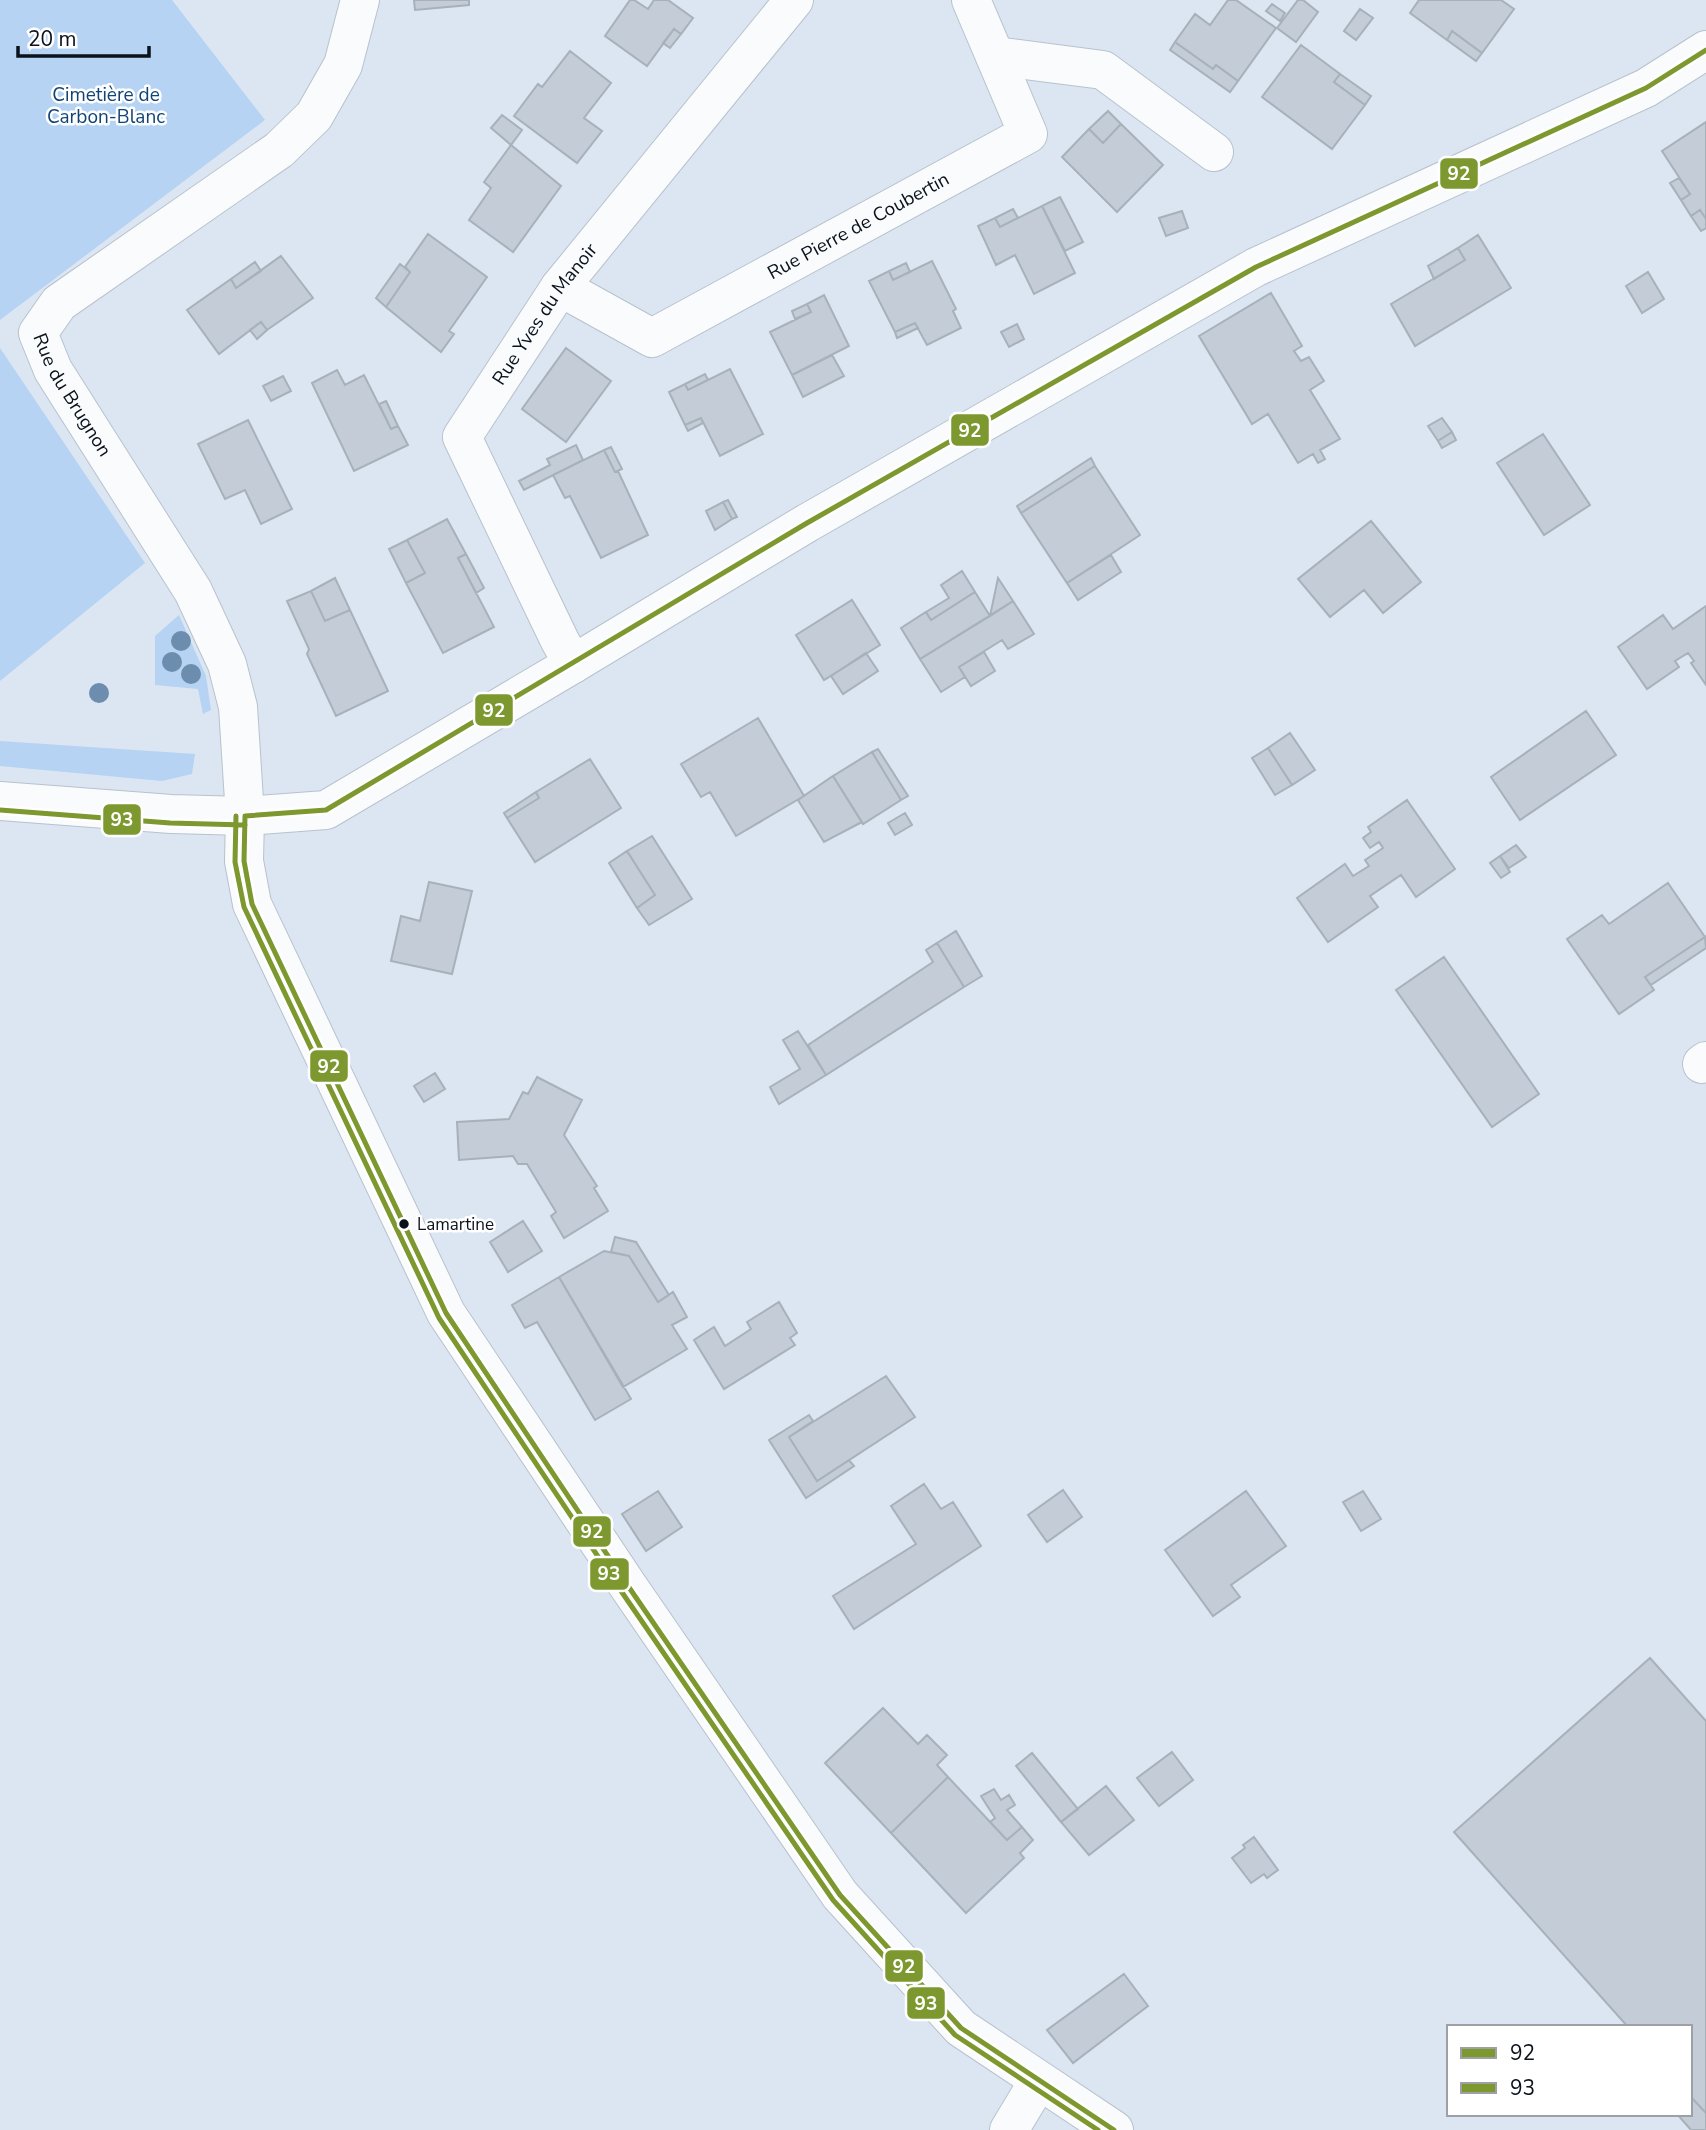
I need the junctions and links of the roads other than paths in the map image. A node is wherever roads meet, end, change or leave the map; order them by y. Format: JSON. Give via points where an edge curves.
{"nodes":[{"id":1,"x":360,"y":0,"type":"edge"},
{"id":2,"x":794,"y":0,"type":"edge"},
{"id":3,"x":971,"y":0,"type":"edge"},
{"id":4,"x":1706,"y":50,"type":"edge"},
{"id":5,"x":995,"y":57,"type":"junction"},
{"id":6,"x":1214,"y":152,"type":"dead end"},
{"id":7,"x":560,"y":288,"type":"junction"},
{"id":8,"x":573,"y":664,"type":"junction"},
{"id":9,"x":0,"y":801,"type":"edge"},
{"id":10,"x":245,"y":816,"type":"junction"},
{"id":11,"x":1038,"y":2081,"type":"junction"},
{"id":12,"x":1009,"y":2130,"type":"edge"},
{"id":13,"x":1114,"y":2130,"type":"edge"}],
"edges":[{"from":1,"to":10,"type":"street","name":"Rue du Brugnon","via":[[343,65],[314,116],[279,149],[59,303],[38,332],[53,370],[193,591],[227,664],[238,707]]},
{"from":2,"to":7,"type":"street","name":"Rue Yves du Manoir"},
{"from":3,"to":5,"type":"street","name":"Rue Pierre de Coubertin"},
{"from":4,"to":8,"type":"street","via":[[1646,88],[1256,267],[807,523]]},
{"from":5,"to":6,"type":"street","via":[[1103,70]]},
{"from":5,"to":7,"type":"street","name":"Rue Pierre de Coubertin","via":[[1028,134],[652,338]]},
{"from":7,"to":8,"type":"street","name":"Rue Yves du Manoir","via":[[462,437]]},
{"from":8,"to":10,"type":"street","via":[[326,810]]},
{"from":9,"to":10,"type":"street"},
{"from":10,"to":11,"type":"street","via":[[244,861],[252,904],[446,1312],[840,1895],[961,2028]]},
{"from":11,"to":12,"type":"street"},
{"from":11,"to":13,"type":"street"}]}
